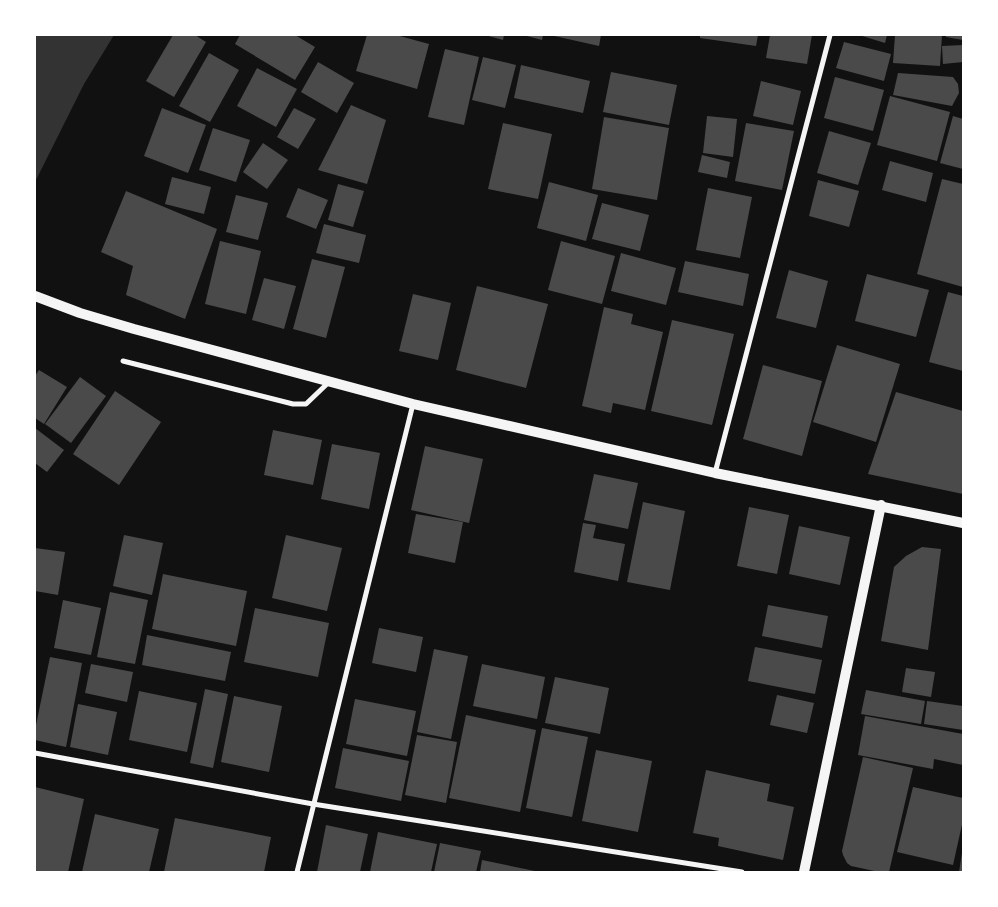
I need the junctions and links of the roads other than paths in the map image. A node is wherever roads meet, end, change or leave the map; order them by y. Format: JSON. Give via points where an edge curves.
{"nodes":[{"id":1,"x":830,"y":35,"type":"edge"},
{"id":2,"x":35,"y":296,"type":"edge"},
{"id":3,"x":123,"y":361,"type":"dead end"},
{"id":4,"x":329,"y":382,"type":"junction"},
{"id":5,"x":413,"y":404,"type":"junction"},
{"id":6,"x":715,"y":473,"type":"junction"},
{"id":7,"x":881,"y":505,"type":"junction"},
{"id":8,"x":963,"y":523,"type":"edge"},
{"id":9,"x":35,"y":753,"type":"edge"},
{"id":10,"x":313,"y":804,"type":"junction"},
{"id":11,"x":297,"y":872,"type":"edge"},
{"id":12,"x":742,"y":872,"type":"edge"},
{"id":13,"x":804,"y":872,"type":"edge"}],
"edges":[{"from":1,"to":6,"type":"street"},
{"from":2,"to":4,"type":"main road","via":[[134,329]]},
{"from":3,"to":4,"type":"street","via":[[293,404],[306,404]]},
{"from":4,"to":5,"type":"main road"},
{"from":5,"to":6,"type":"main road"},
{"from":5,"to":10,"type":"street"},
{"from":6,"to":7,"type":"main road"},
{"from":7,"to":8,"type":"main road"},
{"from":7,"to":13,"type":"main road"},
{"from":9,"to":10,"type":"street"},
{"from":10,"to":11,"type":"street"},
{"from":10,"to":12,"type":"street"}]}
